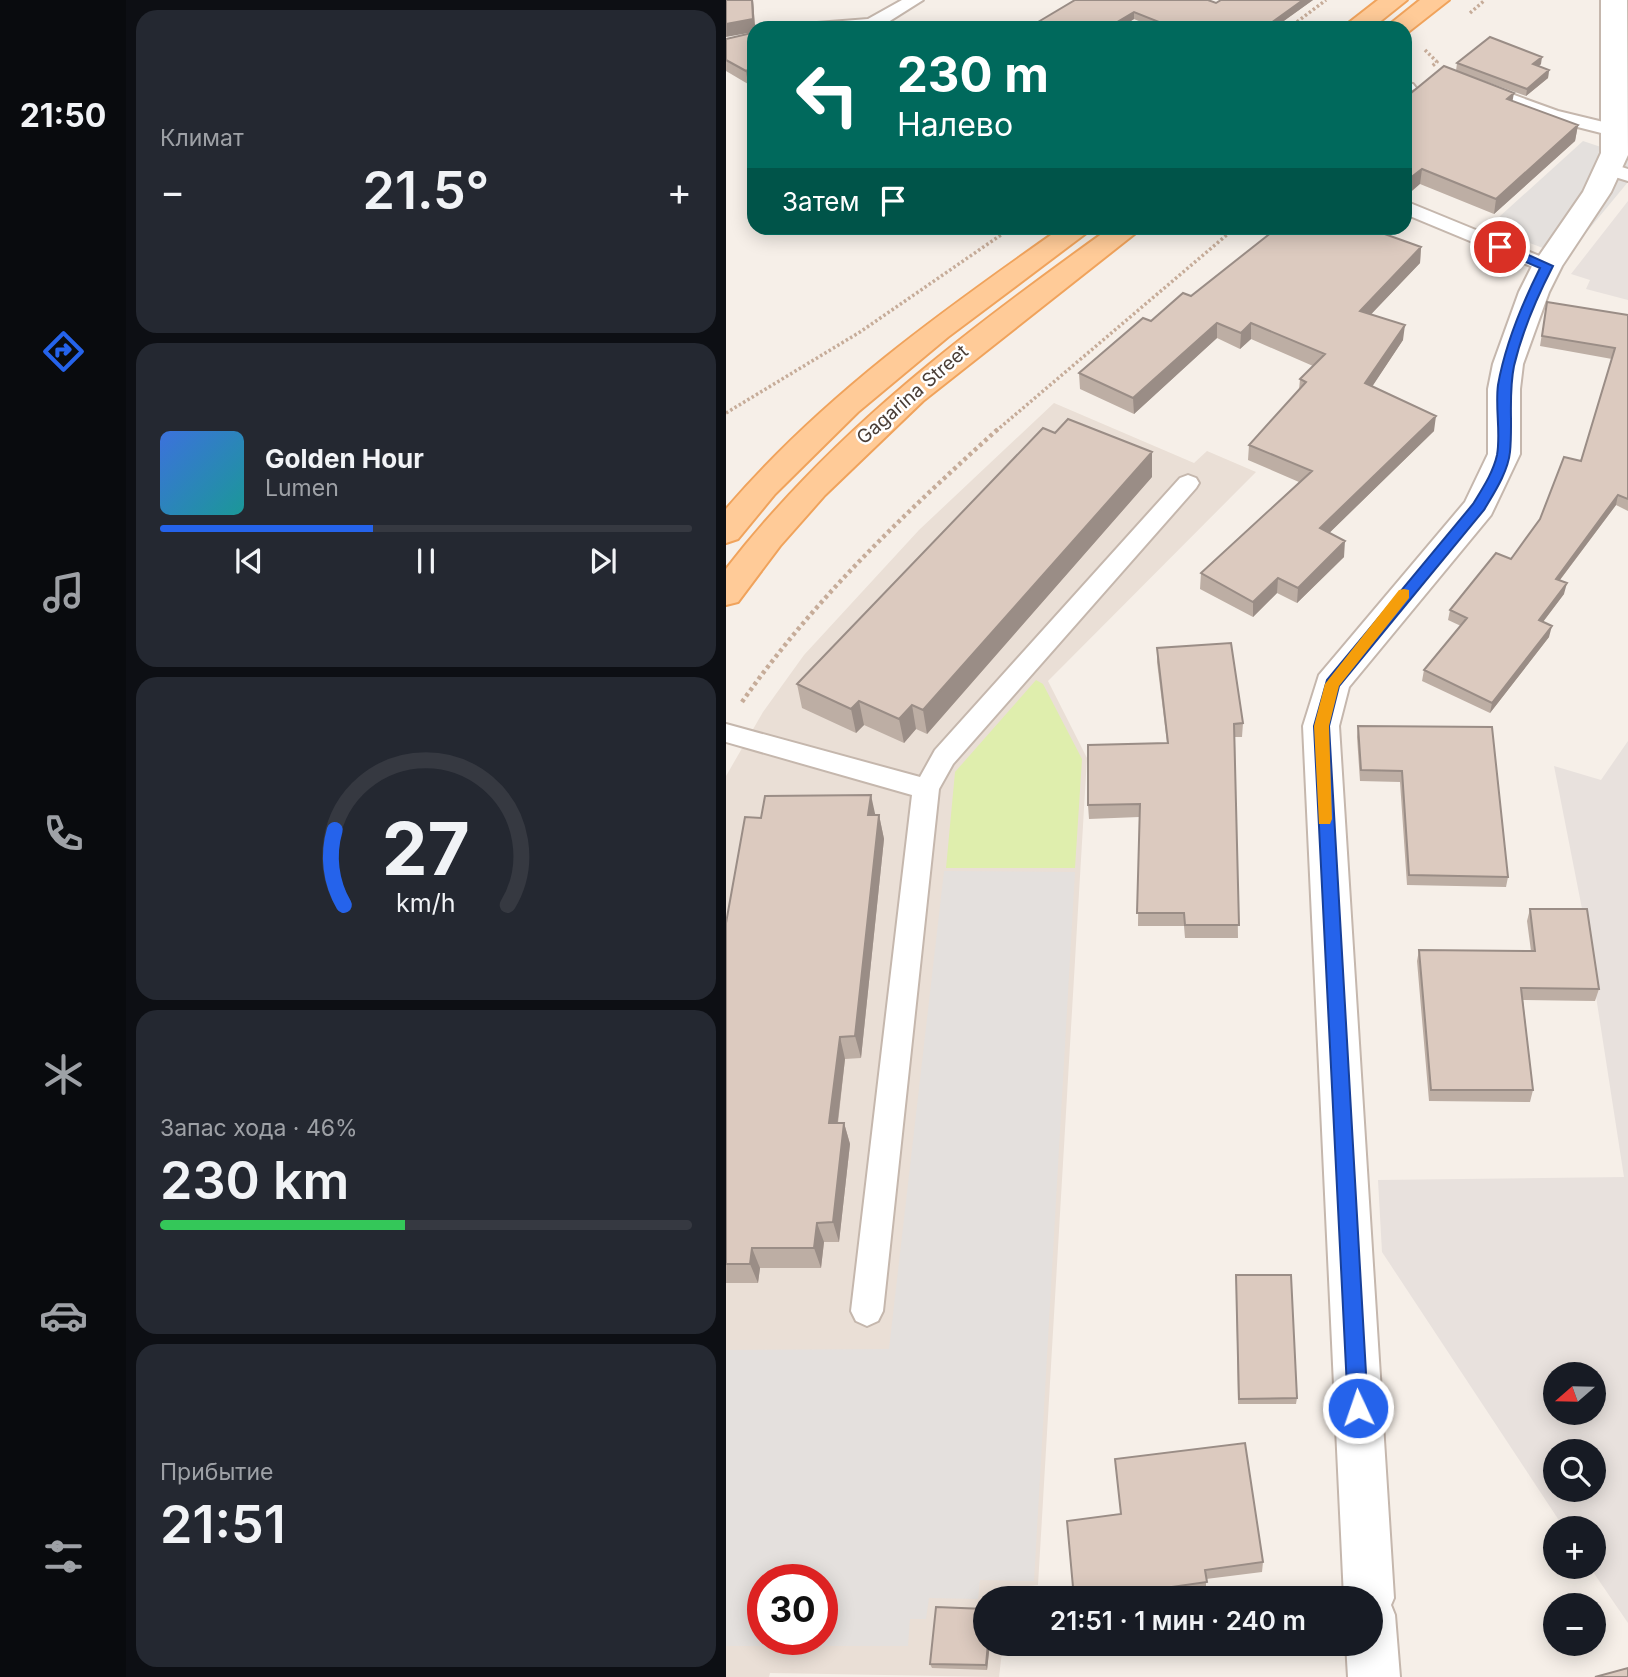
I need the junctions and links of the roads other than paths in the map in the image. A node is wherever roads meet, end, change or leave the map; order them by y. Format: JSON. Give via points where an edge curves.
{"nodes":[{"id":1,"x":914,"y":0,"type":"edge"},
{"id":2,"x":1394,"y":0,"type":"edge"},
{"id":3,"x":1436,"y":0,"type":"edge"},
{"id":4,"x":1614,"y":0,"type":"edge"},
{"id":5,"x":884,"y":21,"type":"edge"},
{"id":6,"x":1365,"y":21,"type":"edge"},
{"id":7,"x":1408,"y":21,"type":"edge"},
{"id":8,"x":1463,"y":81,"type":"edge"},
{"id":9,"x":1622,"y":132,"type":"edge"},
{"id":10,"x":1618,"y":172,"type":"edge"},
{"id":11,"x":1412,"y":210,"type":"edge"},
{"id":12,"x":1069,"y":235,"type":"edge"},
{"id":13,"x":1118,"y":235,"type":"edge"},
{"id":14,"x":1547,"y":266,"type":"junction"},
{"id":15,"x":1188,"y":483,"type":"dead end"},
{"id":16,"x":731,"y":516,"type":"edge"},
{"id":17,"x":726,"y":593,"type":"edge"},
{"id":18,"x":726,"y":733,"type":"edge"},
{"id":19,"x":926,"y":789,"type":"junction"},
{"id":20,"x":867,"y":1311,"type":"dead end"},
{"id":21,"x":1368,"y":1586,"type":"edge"},
{"id":22,"x":1373,"y":1656,"type":"edge"},
{"id":23,"x":1374,"y":1677,"type":"edge"}],
"edges":[{"from":1,"to":5,"type":"lane"},
{"from":2,"to":6,"type":"main road"},
{"from":3,"to":7,"type":"main road"},
{"from":4,"to":9,"type":"street"},
{"from":8,"to":9,"type":"lane","via":[[1552,116]]},
{"from":9,"to":10,"type":"street","via":[[1615,153]]},
{"from":10,"to":14,"type":"street"},
{"from":11,"to":14,"type":"lane"},
{"from":12,"to":16,"type":"main road","name":"Gagarina Street","via":[[882,374]]},
{"from":13,"to":17,"type":"main road","name":"Gagarina Street","via":[[1003,318],[861,436],[782,520]]},
{"from":14,"to":21,"type":"street","via":[[1508,364],[1504,454],[1495,478],[1479,507],[1337,677],[1321,726]]},
{"from":15,"to":19,"type":"lane","via":[[944,757]]},
{"from":18,"to":19,"type":"lane"},
{"from":19,"to":20,"type":"lane"},
{"from":22,"to":23,"type":"street"}]}
